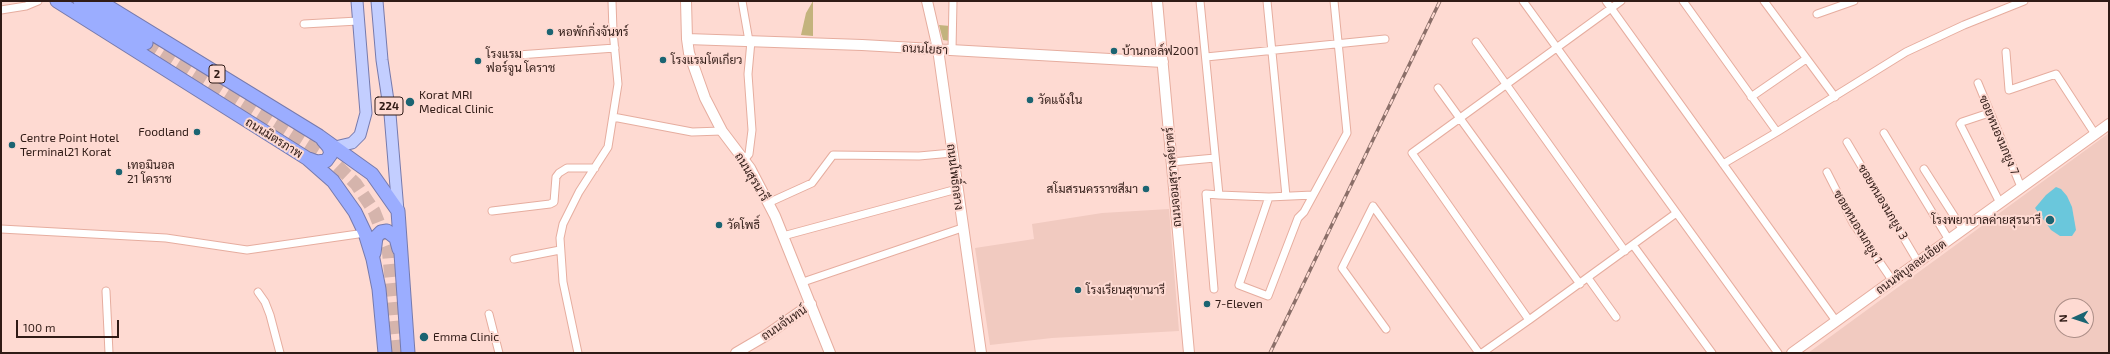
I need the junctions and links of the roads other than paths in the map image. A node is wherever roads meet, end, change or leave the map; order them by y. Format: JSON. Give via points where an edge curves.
{"nodes":[{"id":1,"x":38,"y":1,"type":"edge"},
{"id":2,"x":57,"y":1,"type":"edge"},
{"id":3,"x":80,"y":1,"type":"edge"},
{"id":4,"x":99,"y":1,"type":"edge"},
{"id":5,"x":357,"y":1,"type":"edge"},
{"id":6,"x":377,"y":1,"type":"edge"},
{"id":7,"x":612,"y":1,"type":"edge"},
{"id":8,"x":686,"y":1,"type":"edge"},
{"id":9,"x":742,"y":1,"type":"edge"},
{"id":10,"x":926,"y":1,"type":"edge"},
{"id":11,"x":953,"y":1,"type":"edge"},
{"id":12,"x":1157,"y":1,"type":"edge"},
{"id":13,"x":1200,"y":1,"type":"edge"},
{"id":14,"x":1267,"y":1,"type":"edge"},
{"id":15,"x":1334,"y":1,"type":"edge"},
{"id":16,"x":1523,"y":1,"type":"edge"},
{"id":17,"x":1606,"y":1,"type":"edge"},
{"id":18,"x":1621,"y":1,"type":"edge"},
{"id":19,"x":1683,"y":1,"type":"edge"},
{"id":20,"x":1764,"y":1,"type":"edge"},
{"id":21,"x":1854,"y":1,"type":"edge"},
{"id":22,"x":2024,"y":1,"type":"edge"},
{"id":23,"x":1611,"y":8,"type":"junction"},
{"id":24,"x":1,"y":10,"type":"edge"},
{"id":25,"x":1817,"y":14,"type":"dead end"},
{"id":26,"x":358,"y":21,"type":"junction"},
{"id":27,"x":304,"y":24,"type":"dead end"},
{"id":28,"x":687,"y":39,"type":"junction"},
{"id":29,"x":1385,"y":39,"type":"dead end"},
{"id":30,"x":750,"y":41,"type":"junction"},
{"id":31,"x":1338,"y":42,"type":"junction"},
{"id":32,"x":1476,"y":42,"type":"dead end"},
{"id":33,"x":146,"y":43,"type":"tunnel mouth"},
{"id":34,"x":615,"y":48,"type":"junction"},
{"id":35,"x":1557,"y":48,"type":"junction"},
{"id":36,"x":938,"y":50,"type":"junction"},
{"id":37,"x":952,"y":50,"type":"junction"},
{"id":38,"x":1272,"y":50,"type":"junction"},
{"id":39,"x":2006,"y":52,"type":"dead end"},
{"id":40,"x":518,"y":55,"type":"dead end"},
{"id":41,"x":1206,"y":57,"type":"junction"},
{"id":42,"x":1806,"y":59,"type":"junction"},
{"id":43,"x":1163,"y":62,"type":"junction"},
{"id":44,"x":1978,"y":83,"type":"dead end"},
{"id":45,"x":1507,"y":84,"type":"junction"},
{"id":46,"x":1438,"y":88,"type":"dead end"},
{"id":47,"x":1751,"y":97,"type":"junction"},
{"id":48,"x":1835,"y":97,"type":"junction"},
{"id":49,"x":1989,"y":113,"type":"junction"},
{"id":50,"x":613,"y":117,"type":"junction"},
{"id":51,"x":1459,"y":118,"type":"junction"},
{"id":52,"x":2109,"y":124,"type":"edge"},
{"id":53,"x":722,"y":131,"type":"junction"},
{"id":54,"x":1777,"y":132,"type":"junction"},
{"id":55,"x":1884,"y":133,"type":"dead end"},
{"id":56,"x":2095,"y":134,"type":"junction"},
{"id":57,"x":319,"y":136,"type":"junction"},
{"id":58,"x":1847,"y":142,"type":"dead end"},
{"id":59,"x":336,"y":147,"type":"junction"},
{"id":60,"x":952,"y":153,"type":"junction"},
{"id":61,"x":1215,"y":158,"type":"junction"},
{"id":62,"x":308,"y":159,"type":"junction"},
{"id":63,"x":744,"y":160,"type":"junction"},
{"id":64,"x":1172,"y":162,"type":"junction"},
{"id":65,"x":1723,"y":164,"type":"junction"},
{"id":66,"x":595,"y":168,"type":"junction"},
{"id":67,"x":1924,"y":169,"type":"dead end"},
{"id":68,"x":1826,"y":172,"type":"dead end"},
{"id":69,"x":2022,"y":187,"type":"junction"},
{"id":70,"x":957,"y":188,"type":"junction"},
{"id":71,"x":1219,"y":195,"type":"junction"},
{"id":72,"x":1313,"y":195,"type":"junction"},
{"id":73,"x":1286,"y":196,"type":"junction"},
{"id":74,"x":1269,"y":197,"type":"junction"},
{"id":75,"x":768,"y":202,"type":"junction"},
{"id":76,"x":2000,"y":203,"type":"junction"},
{"id":77,"x":398,"y":211,"type":"junction"},
{"id":78,"x":492,"y":211,"type":"dead end"},
{"id":79,"x":1676,"y":214,"type":"junction"},
{"id":80,"x":962,"y":228,"type":"junction"},
{"id":81,"x":1,"y":229,"type":"edge"},
{"id":82,"x":1963,"y":230,"type":"junction"},
{"id":83,"x":365,"y":233,"type":"junction"},
{"id":84,"x":783,"y":236,"type":"junction"},
{"id":85,"x":1948,"y":240,"type":"junction"},
{"id":86,"x":1633,"y":245,"type":"junction"},
{"id":87,"x":560,"y":250,"type":"junction"},
{"id":88,"x":1625,"y":251,"type":"junction"},
{"id":89,"x":402,"y":258,"type":"junction"},
{"id":90,"x":374,"y":259,"type":"junction"},
{"id":91,"x":514,"y":259,"type":"dead end"},
{"id":92,"x":1918,"y":262,"type":"junction"},
{"id":93,"x":1588,"y":278,"type":"junction"},
{"id":94,"x":1892,"y":280,"type":"junction"},
{"id":95,"x":803,"y":282,"type":"junction"},
{"id":96,"x":1580,"y":284,"type":"junction"},
{"id":97,"x":1214,"y":289,"type":"dead end"},
{"id":98,"x":106,"y":291,"type":"dead end"},
{"id":99,"x":258,"y":292,"type":"dead end"},
{"id":100,"x":811,"y":304,"type":"junction"},
{"id":101,"x":489,"y":314,"type":"dead end"},
{"id":102,"x":1616,"y":317,"type":"dead end"},
{"id":103,"x":1529,"y":320,"type":"junction"},
{"id":104,"x":1836,"y":321,"type":"junction"},
{"id":105,"x":1386,"y":329,"type":"dead end"},
{"id":106,"x":740,"y":352,"type":"edge"},
{"id":107,"x":109,"y":353,"type":"edge"},
{"id":108,"x":280,"y":353,"type":"edge"},
{"id":109,"x":385,"y":353,"type":"edge"},
{"id":110,"x":408,"y":353,"type":"edge"},
{"id":111,"x":499,"y":353,"type":"edge"},
{"id":112,"x":578,"y":353,"type":"edge"},
{"id":113,"x":830,"y":353,"type":"edge"},
{"id":114,"x":981,"y":353,"type":"edge"},
{"id":115,"x":1189,"y":353,"type":"edge"},
{"id":116,"x":1479,"y":353,"type":"edge"},
{"id":117,"x":1482,"y":353,"type":"edge"},
{"id":118,"x":1712,"y":353,"type":"edge"},
{"id":119,"x":1778,"y":353,"type":"edge"},
{"id":120,"x":1792,"y":353,"type":"edge"}],
"edges":[{"from":1,"to":24,"type":"street","via":[[26,6]]},
{"from":2,"to":62,"type":"highway","name":"ถนนมิตรภาพ","number":"2"},
{"from":3,"to":33,"type":"highway"},
{"from":4,"to":57,"type":"highway","name":"ถนนมิตรภาพ","number":"2"},
{"from":5,"to":26,"type":"main road","number":"224"},
{"from":6,"to":77,"type":"main road","number":"224"},
{"from":7,"to":34,"type":"street"},
{"from":8,"to":28,"type":"main road","name":"ถนนสุรนารี"},
{"from":9,"to":30,"type":"street"},
{"from":10,"to":36,"type":"main road","name":"ถนนโพธิ์กลาง"},
{"from":11,"to":37,"type":"street"},
{"from":12,"to":43,"type":"main road","name":"ถนนจอมสุรางค์ยาตร์"},
{"from":13,"to":41,"type":"street"},
{"from":14,"to":38,"type":"street"},
{"from":15,"to":31,"type":"street"},
{"from":16,"to":35,"type":"street"},
{"from":17,"to":23,"type":"street"},
{"from":18,"to":23,"type":"street"},
{"from":19,"to":47,"type":"street"},
{"from":20,"to":42,"type":"street"},
{"from":21,"to":25,"type":"street"},
{"from":22,"to":48,"type":"street","via":[[1906,52]]},
{"from":23,"to":35,"type":"street"},
{"from":23,"to":65,"type":"street"},
{"from":26,"to":27,"type":"street"},
{"from":26,"to":59,"type":"main road","number":"224","via":[[366,113],[360,135],[352,143]]},
{"from":28,"to":30,"type":"main road","name":"ถนนโยธา"},
{"from":28,"to":53,"type":"main road","name":"ถนนสุรนารี","via":[[696,75]]},
{"from":29,"to":31,"type":"street"},
{"from":30,"to":36,"type":"main road","name":"ถนนโยธา"},
{"from":30,"to":63,"type":"street","via":[[748,74],[752,130],[749,154]]},
{"from":31,"to":38,"type":"street"},
{"from":31,"to":72,"type":"street","via":[[1347,133]]},
{"from":32,"to":45,"type":"street"},
{"from":34,"to":40,"type":"street"},
{"from":34,"to":50,"type":"street","via":[[618,84]]},
{"from":35,"to":45,"type":"street"},
{"from":35,"to":79,"type":"street"},
{"from":36,"to":37,"type":"main road","name":"ถนนโยธา"},
{"from":36,"to":60,"type":"main road","name":"ถนนโพธิ์กลาง"},
{"from":37,"to":43,"type":"main road","name":"ถนนโยธา"},
{"from":38,"to":41,"type":"street"},
{"from":38,"to":73,"type":"street"},
{"from":39,"to":56,"type":"street","via":[[2009,90],[2056,74]]},
{"from":41,"to":61,"type":"street"},
{"from":42,"to":47,"type":"street"},
{"from":42,"to":48,"type":"street"},
{"from":43,"to":64,"type":"main road","name":"ถนนจอมสุรางค์ยาตร์"},
{"from":44,"to":49,"type":"street","name":"ซอยหนองนกยูง 7"},
{"from":45,"to":51,"type":"street"},
{"from":45,"to":88,"type":"street"},
{"from":46,"to":51,"type":"street"},
{"from":47,"to":54,"type":"street"},
{"from":48,"to":54,"type":"street"},
{"from":49,"to":69,"type":"street","name":"ซอยหนองนกยูง 7"},
{"from":49,"to":76,"type":"street","via":[[1960,124]]},
{"from":50,"to":53,"type":"street","via":[[692,132]]},
{"from":50,"to":66,"type":"street","via":[[608,146]]},
{"from":51,"to":96,"type":"street"},
{"from":51,"to":103,"type":"street","via":[[1412,153]]},
{"from":52,"to":56,"type":"main road","name":"ถนนพิบูลละเอียด"},
{"from":53,"to":63,"type":"main road","name":"ถนนสุรนารี"},
{"from":54,"to":65,"type":"street"},
{"from":55,"to":85,"type":"street"},
{"from":56,"to":69,"type":"main road","name":"ถนนพิบูลละเอียด"},
{"from":57,"to":59,"type":"highway","name":"ถนนมิตรภาพ","number":"2"},
{"from":57,"to":62,"type":"highway","via":[[329,147],[331,154],[323,162]]},
{"from":58,"to":92,"type":"street","name":"ซอยหนองนกยูง 3"},
{"from":59,"to":77,"type":"highway","name":"ถนนมิตรภาพ","number":"2","via":[[372,174]]},
{"from":60,"to":70,"type":"main road","name":"ถนนโพธิ์กลาง"},
{"from":60,"to":75,"type":"street","via":[[919,156],[833,155],[812,183]]},
{"from":61,"to":64,"type":"street"},
{"from":61,"to":71,"type":"street"},
{"from":62,"to":83,"type":"highway","name":"ถนนมิตรภาพ","number":"2","via":[[333,181],[344,195]]},
{"from":63,"to":75,"type":"main road","name":"ถนนสุรนารี"},
{"from":64,"to":115,"type":"main road","name":"ถนนจอมสุรางค์ยาตร์"},
{"from":65,"to":104,"type":"street"},
{"from":66,"to":78,"type":"street","via":[[567,168],[559,173],[556,177],[554,202],[550,204]]},
{"from":66,"to":87,"type":"street","via":[[578,192],[566,217],[560,238]]},
{"from":67,"to":82,"type":"street"},
{"from":68,"to":94,"type":"street","name":"ซอยหนองนกยูง 1","via":[[1853,223]]},
{"from":69,"to":76,"type":"main road","name":"ถนนพิบูลละเอียด"},
{"from":70,"to":80,"type":"main road","name":"ถนนโพธิ์กลาง"},
{"from":70,"to":84,"type":"street"},
{"from":71,"to":74,"type":"street"},
{"from":71,"to":97,"type":"street","via":[[1206,194]]},
{"from":72,"to":73,"type":"street"},
{"from":72,"to":74,"type":"street","via":[[1298,218],[1268,296],[1239,285]]},
{"from":73,"to":74,"type":"street"},
{"from":75,"to":84,"type":"main road","name":"ถนนสุรนารี"},
{"from":76,"to":82,"type":"main road","name":"ถนนพิบูลละเอียด"},
{"from":77,"to":89,"type":"highway"},
{"from":79,"to":86,"type":"street"},
{"from":79,"to":119,"type":"street"},
{"from":80,"to":95,"type":"street"},
{"from":80,"to":114,"type":"main road","name":"ถนนโพธิ์กลาง"},
{"from":81,"to":83,"type":"street","via":[[166,238],[247,250]]},
{"from":82,"to":85,"type":"main road","name":"ถนนพิบูลละเอียด"},
{"from":83,"to":90,"type":"highway","name":"ถนนมิตรภาพ","number":"2"},
{"from":84,"to":95,"type":"main road","name":"ถนนสุรนารี"},
{"from":85,"to":92,"type":"main road","name":"ถนนพิบูลละเอียด"},
{"from":86,"to":88,"type":"street"},
{"from":86,"to":118,"type":"street"},
{"from":87,"to":91,"type":"street"},
{"from":87,"to":112,"type":"street","via":[[563,282]]},
{"from":88,"to":93,"type":"street"},
{"from":89,"to":90,"type":"highway","via":[[396,238],[387,231],[380,232],[376,237]]},
{"from":89,"to":110,"type":"highway"},
{"from":90,"to":109,"type":"highway","name":"ถนนมิตรภาพ","number":"2"},
{"from":92,"to":94,"type":"main road","name":"ถนนพิบูลละเอียด"},
{"from":93,"to":96,"type":"street"},
{"from":93,"to":102,"type":"street"},
{"from":94,"to":104,"type":"main road","name":"ถนนพิบูลละเอียด"},
{"from":95,"to":100,"type":"main road","name":"ถนนสุรนารี"},
{"from":96,"to":103,"type":"street"},
{"from":98,"to":107,"type":"street"},
{"from":99,"to":108,"type":"street","via":[[270,315]]},
{"from":100,"to":106,"type":"main road","name":"ถนนจันทน์"},
{"from":100,"to":113,"type":"main road","name":"ถนนสุรนารี"},
{"from":101,"to":111,"type":"street"},
{"from":103,"to":117,"type":"street"},
{"from":104,"to":120,"type":"main road","name":"ถนนพิบูลละเอียด"},
{"from":105,"to":116,"type":"street","via":[[1342,268],[1373,206]]}]}
